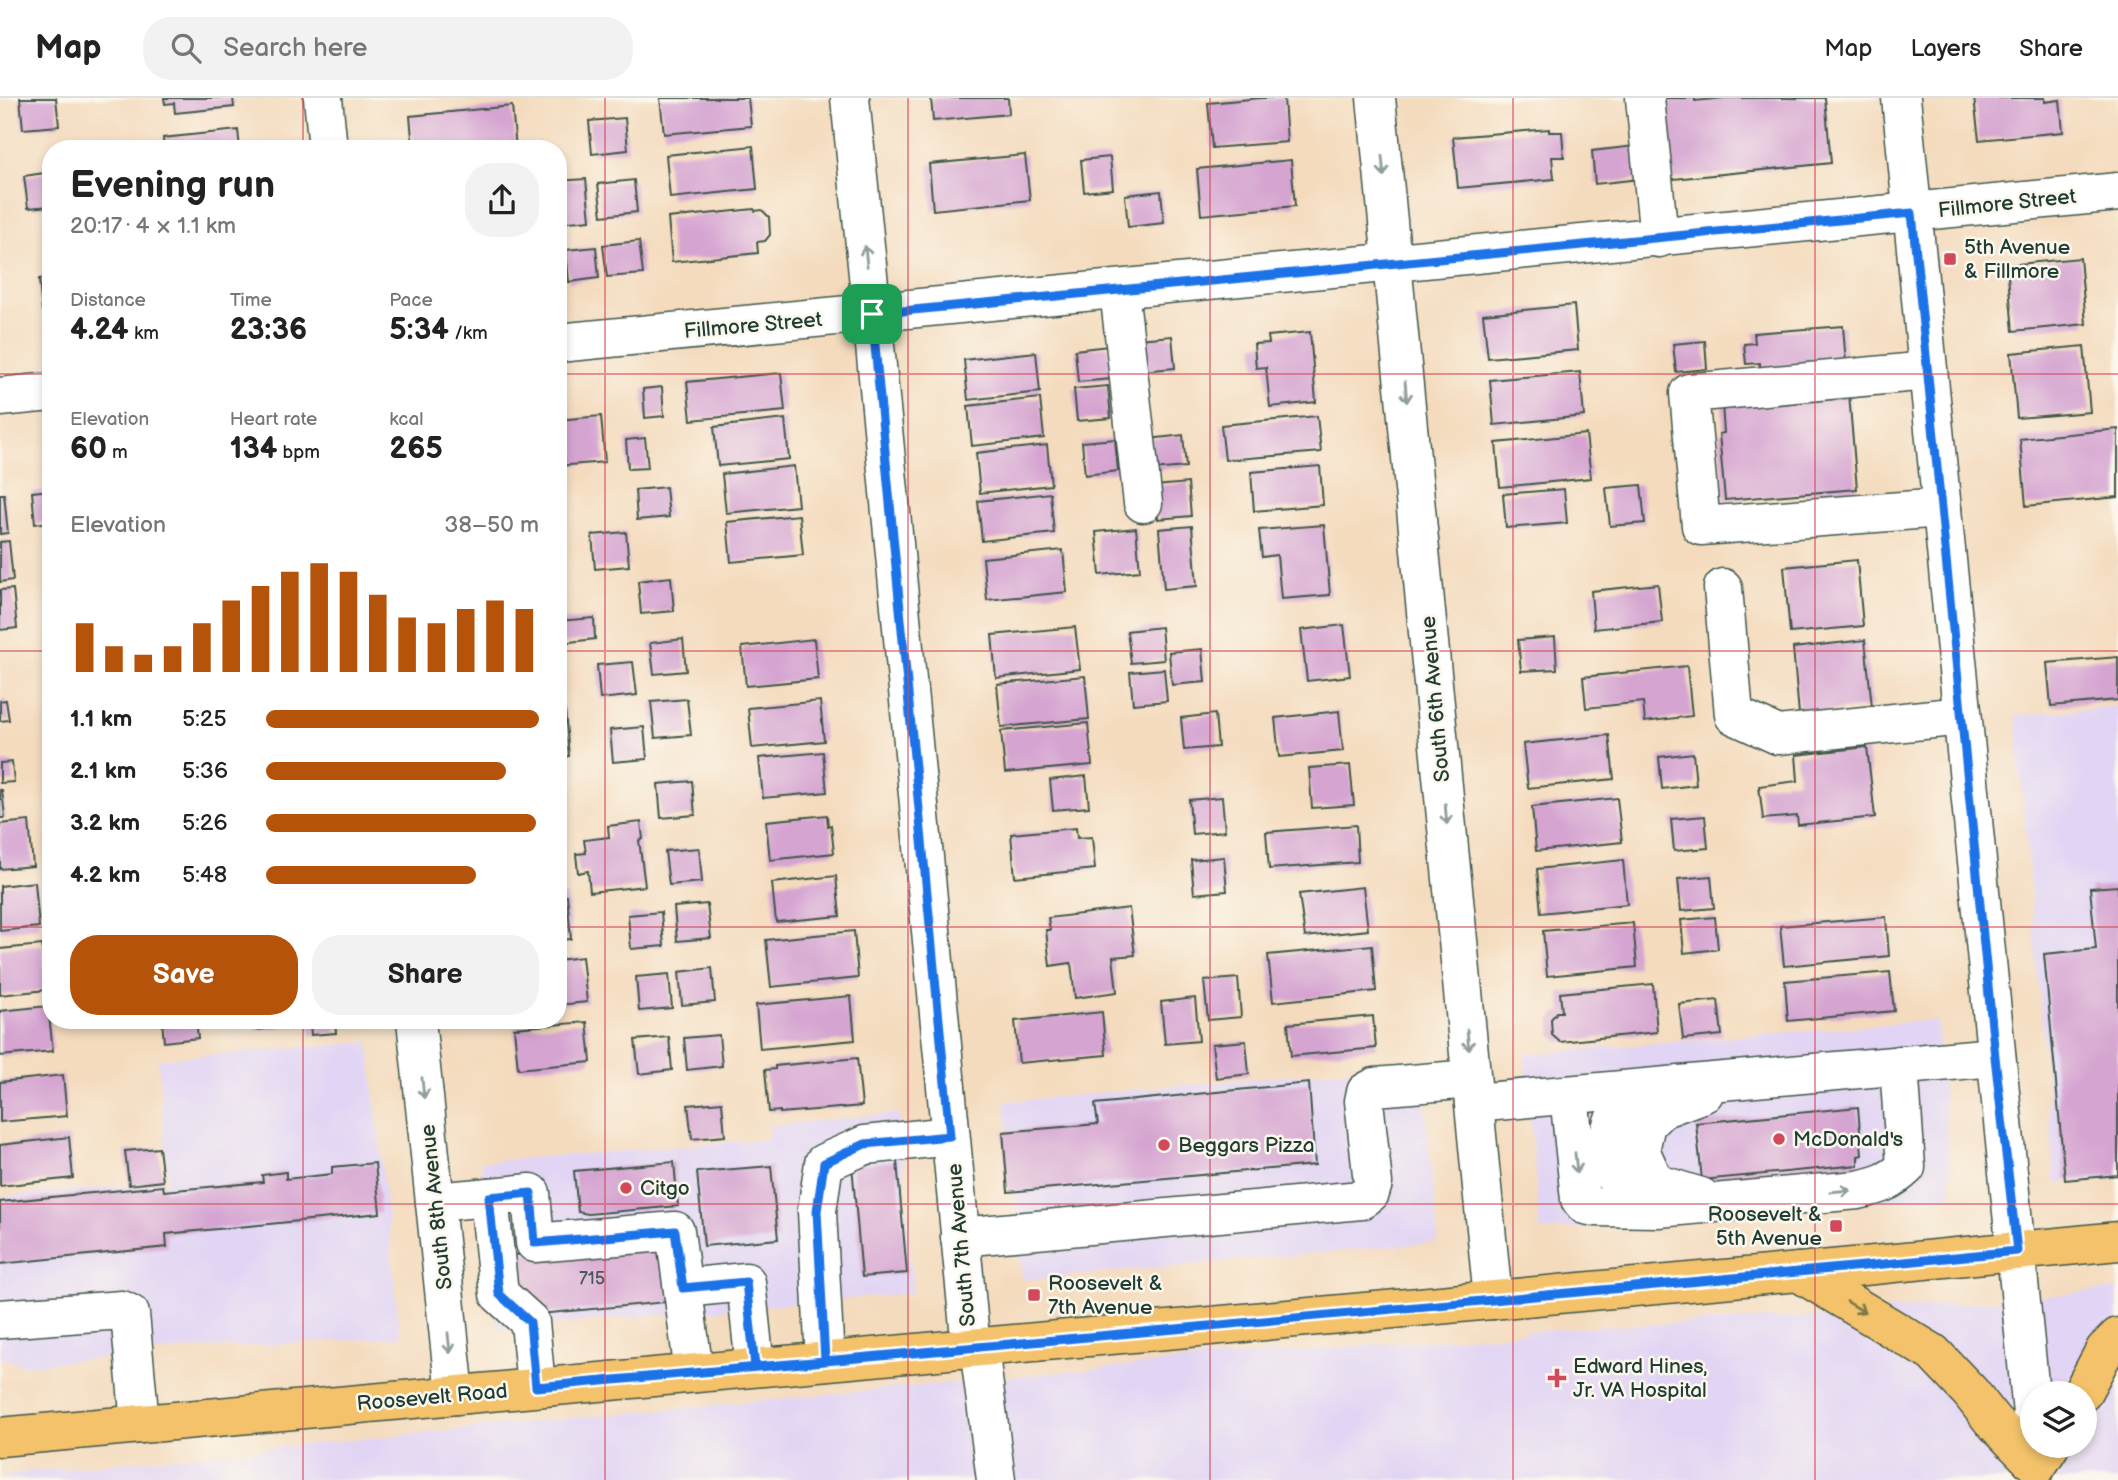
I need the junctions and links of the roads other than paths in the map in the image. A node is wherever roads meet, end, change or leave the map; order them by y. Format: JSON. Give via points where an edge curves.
{"nodes":[{"id":1,"x":323,"y":98,"type":"edge"},
{"id":2,"x":850,"y":98,"type":"edge"},
{"id":3,"x":1376,"y":98,"type":"edge"},
{"id":4,"x":1645,"y":98,"type":"edge"},
{"id":5,"x":1901,"y":98,"type":"edge"},
{"id":6,"x":327,"y":140,"type":"edge"},
{"id":7,"x":2118,"y":192,"type":"edge"},
{"id":8,"x":1912,"y":213,"type":"junction"},
{"id":9,"x":1659,"y":237,"type":"junction"},
{"id":10,"x":1393,"y":263,"type":"junction"},
{"id":11,"x":1119,"y":290,"type":"junction"},
{"id":12,"x":872,"y":314,"type":"junction"},
{"id":13,"x":567,"y":342,"type":"edge"},
{"id":14,"x":1928,"y":371,"type":"junction"},
{"id":15,"x":42,"y":393,"type":"edge"},
{"id":16,"x":0,"y":397,"type":"edge"},
{"id":17,"x":1143,"y":503,"type":"dead end"},
{"id":18,"x":1941,"y":509,"type":"junction"},
{"id":19,"x":1723,"y":588,"type":"dead end"},
{"id":20,"x":1962,"y":716,"type":"junction"},
{"id":21,"x":417,"y":1029,"type":"edge"},
{"id":22,"x":1995,"y":1057,"type":"junction"},
{"id":23,"x":1899,"y":1065,"type":"junction"},
{"id":24,"x":1738,"y":1079,"type":"junction"},
{"id":25,"x":1569,"y":1095,"type":"junction"},
{"id":26,"x":1473,"y":1101,"type":"junction"},
{"id":27,"x":950,"y":1136,"type":"junction"},
{"id":28,"x":489,"y":1197,"type":"junction"},
{"id":29,"x":435,"y":1202,"type":"junction"},
{"id":30,"x":1716,"y":1202,"type":"junction"},
{"id":31,"x":960,"y":1237,"type":"junction"},
{"id":32,"x":2118,"y":1241,"type":"edge"},
{"id":33,"x":535,"y":1243,"type":"junction"},
{"id":34,"x":494,"y":1246,"type":"junction"},
{"id":35,"x":2017,"y":1251,"type":"junction"},
{"id":36,"x":1798,"y":1272,"type":"junction"},
{"id":37,"x":683,"y":1288,"type":"junction"},
{"id":38,"x":499,"y":1294,"type":"junction"},
{"id":39,"x":445,"y":1299,"type":"junction"},
{"id":40,"x":1493,"y":1300,"type":"junction"},
{"id":41,"x":0,"y":1319,"type":"edge"},
{"id":42,"x":2118,"y":1338,"type":"edge"},
{"id":43,"x":975,"y":1348,"type":"junction"},
{"id":44,"x":825,"y":1361,"type":"junction"},
{"id":45,"x":755,"y":1367,"type":"junction"},
{"id":46,"x":694,"y":1373,"type":"junction"},
{"id":47,"x":2029,"y":1381,"type":"edge"},
{"id":48,"x":2088,"y":1381,"type":"edge"},
{"id":49,"x":536,"y":1387,"type":"junction"},
{"id":50,"x":454,"y":1395,"type":"junction"},
{"id":51,"x":140,"y":1424,"type":"junction"},
{"id":52,"x":0,"y":1437,"type":"edge"},
{"id":53,"x":2040,"y":1459,"type":"edge"},
{"id":54,"x":996,"y":1480,"type":"edge"}],
"edges":[{"from":1,"to":6,"type":"street"},
{"from":12,"to":2,"type":"street","name":"South 7th Avenue","one_way":true},
{"from":3,"to":10,"type":"street","name":"South 6th Avenue","one_way":true},
{"from":4,"to":9,"type":"street"},
{"from":5,"to":8,"type":"street"},
{"from":7,"to":8,"type":"street","name":"Fillmore Street"},
{"from":8,"to":9,"type":"street","name":"Fillmore Street"},
{"from":8,"to":14,"type":"street"},
{"from":9,"to":10,"type":"street","name":"Fillmore Street"},
{"from":10,"to":11,"type":"street","name":"Fillmore Street"},
{"from":10,"to":26,"type":"street","name":"South 6th Avenue","one_way":true},
{"from":11,"to":12,"type":"street","name":"Fillmore Street"},
{"from":11,"to":17,"type":"street"},
{"from":12,"to":13,"type":"street","name":"Fillmore Street"},
{"from":12,"to":27,"type":"street","name":"South 7th Avenue"},
{"from":14,"to":18,"type":"street"},
{"from":14,"to":18,"type":"street","via":[[1689,393],[1701,526]]},
{"from":15,"to":16,"type":"street"},
{"from":18,"to":20,"type":"street"},
{"from":19,"to":20,"type":"street","via":[[1734,715],[1778,734]]},
{"from":20,"to":22,"type":"street"},
{"from":21,"to":29,"type":"street","name":"South 8th Avenue","one_way":true},
{"from":22,"to":23,"type":"street"},
{"from":22,"to":35,"type":"street"},
{"from":23,"to":24,"type":"street"},
{"from":30,"to":23,"type":"street","one_way":true,"via":[[1858,1190],[1896,1176],[1906,1167]]},
{"from":24,"to":25,"type":"street"},
{"from":24,"to":30,"type":"street","via":[[1661,1109],[1646,1124],[1640,1150],[1655,1183]]},
{"from":25,"to":26,"type":"street"},
{"from":25,"to":30,"type":"street","one_way":true,"via":[[1580,1199],[1585,1205],[1658,1208]]},
{"from":26,"to":31,"type":"street","via":[[1375,1087],[1366,1092],[1373,1184],[1362,1200]]},
{"from":26,"to":40,"type":"street","name":"South 6th Avenue"},
{"from":27,"to":31,"type":"street","name":"South 7th Avenue"},
{"from":27,"to":44,"type":"street","via":[[865,1144],[824,1163],[817,1211]]},
{"from":28,"to":29,"type":"street"},
{"from":28,"to":33,"type":"street","via":[[531,1193]]},
{"from":28,"to":34,"type":"street"},
{"from":29,"to":39,"type":"street","name":"South 8th Avenue"},
{"from":31,"to":43,"type":"street","name":"South 7th Avenue"},
{"from":32,"to":35,"type":"main road","name":"Roosevelt Road"},
{"from":33,"to":34,"type":"street"},
{"from":33,"to":37,"type":"street","via":[[675,1231]]},
{"from":34,"to":38,"type":"street"},
{"from":35,"to":36,"type":"main road","name":"Roosevelt Road"},
{"from":35,"to":47,"type":"street"},
{"from":36,"to":40,"type":"main road","name":"Roosevelt Road"},
{"from":36,"to":53,"type":"main road","one_way":true,"via":[[1933,1353],[1992,1420]]},
{"from":37,"to":45,"type":"street","via":[[746,1282]]},
{"from":37,"to":46,"type":"street"},
{"from":38,"to":39,"type":"street"},
{"from":38,"to":49,"type":"street","via":[[530,1322]]},
{"from":39,"to":50,"type":"street","name":"South 8th Avenue","one_way":true},
{"from":40,"to":43,"type":"main road","name":"Roosevelt Road"},
{"from":41,"to":51,"type":"street","via":[[122,1310],[130,1314]]},
{"from":42,"to":48,"type":"main road","via":[[2105,1350]]},
{"from":43,"to":44,"type":"main road","name":"Roosevelt Road"},
{"from":43,"to":54,"type":"street","name":"South 7th Avenue"},
{"from":44,"to":45,"type":"main road","name":"Roosevelt Road"},
{"from":45,"to":46,"type":"main road","name":"Roosevelt Road"},
{"from":46,"to":49,"type":"main road","name":"Roosevelt Road"},
{"from":49,"to":50,"type":"main road","name":"Roosevelt Road"},
{"from":50,"to":51,"type":"main road","name":"Roosevelt Road"},
{"from":51,"to":52,"type":"main road","name":"Roosevelt Road"}]}
